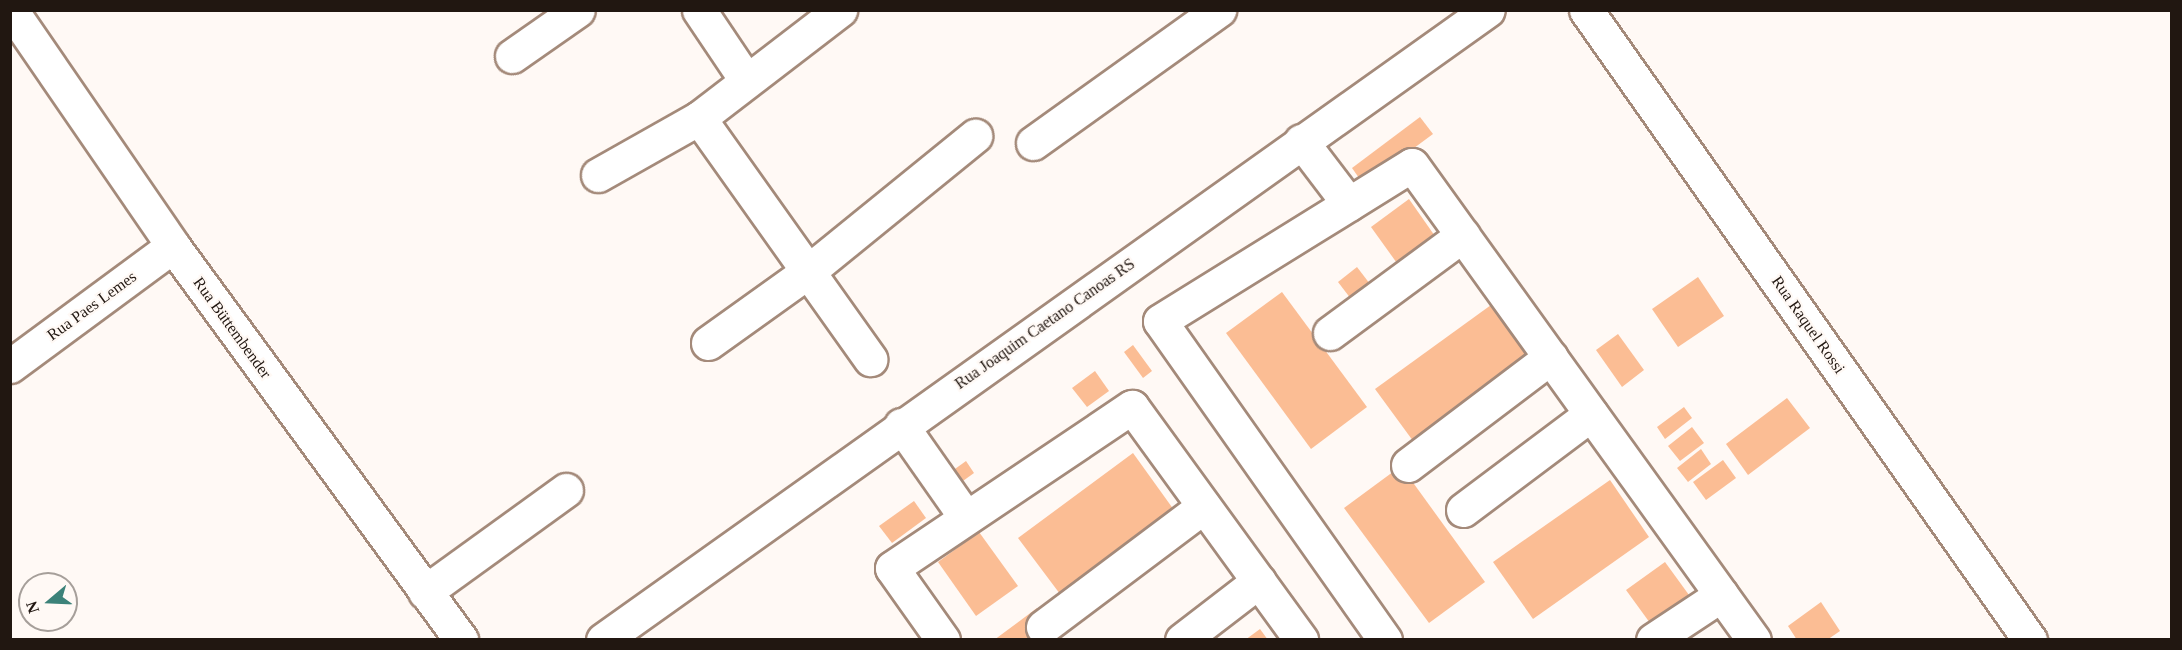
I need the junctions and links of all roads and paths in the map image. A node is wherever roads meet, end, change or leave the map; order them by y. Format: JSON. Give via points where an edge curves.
{"nodes":[{"id":1,"x":11,"y":10,"type":"edge"},
{"id":2,"x":578,"y":10,"type":"edge"},
{"id":3,"x":699,"y":10,"type":"edge"},
{"id":4,"x":840,"y":10,"type":"edge"},
{"id":5,"x":1488,"y":10,"type":"edge"},
{"id":6,"x":1586,"y":10,"type":"edge"},
{"id":7,"x":1213,"y":12,"type":"edge"},
{"id":8,"x":512,"y":56,"type":"dead end"},
{"id":9,"x":746,"y":80,"type":"junction"},
{"id":10,"x":699,"y":118,"type":"junction"},
{"id":11,"x":975,"y":136,"type":"dead end"},
{"id":12,"x":1301,"y":141,"type":"junction"},
{"id":13,"x":1033,"y":143,"type":"dead end"},
{"id":14,"x":598,"y":175,"type":"dead end"},
{"id":15,"x":1349,"y":204,"type":"junction"},
{"id":16,"x":1463,"y":235,"type":"junction"},
{"id":17,"x":173,"y":246,"type":"junction"},
{"id":18,"x":810,"y":270,"type":"junction"},
{"id":19,"x":1330,"y":333,"type":"dead end"},
{"id":20,"x":708,"y":343,"type":"dead end"},
{"id":21,"x":1551,"y":357,"type":"junction"},
{"id":22,"x":870,"y":359,"type":"dead end"},
{"id":23,"x":10,"y":366,"type":"edge"},
{"id":24,"x":1592,"y":414,"type":"junction"},
{"id":25,"x":901,"y":425,"type":"junction"},
{"id":26,"x":1408,"y":465,"type":"dead end"},
{"id":27,"x":566,"y":490,"type":"dead end"},
{"id":28,"x":1204,"y":506,"type":"junction"},
{"id":29,"x":1463,"y":510,"type":"dead end"},
{"id":30,"x":966,"y":518,"type":"junction"},
{"id":31,"x":1258,"y":581,"type":"junction"},
{"id":32,"x":425,"y":592,"type":"junction"},
{"id":33,"x":1721,"y":595,"type":"junction"},
{"id":34,"x":1043,"y":627,"type":"dead end"},
{"id":35,"x":461,"y":639,"type":"edge"},
{"id":36,"x":603,"y":639,"type":"edge"},
{"id":37,"x":943,"y":639,"type":"edge"},
{"id":38,"x":1182,"y":639,"type":"edge"},
{"id":39,"x":1301,"y":639,"type":"edge"},
{"id":40,"x":1385,"y":639,"type":"edge"},
{"id":41,"x":1653,"y":639,"type":"edge"},
{"id":42,"x":1754,"y":639,"type":"edge"},
{"id":43,"x":2031,"y":639,"type":"edge"}],
"edges":[{"from":1,"to":17,"type":"street","name":"Rua Büttembender"},
{"from":2,"to":8,"type":"street"},
{"from":3,"to":9,"type":"street"},
{"from":4,"to":9,"type":"street"},
{"from":5,"to":12,"type":"street","name":"Rua Joaquim Caetano Canoas RS"},
{"from":6,"to":43,"type":"street","name":"Rua Raquel Rossi"},
{"from":7,"to":13,"type":"street"},
{"from":9,"to":10,"type":"street","via":[[745,86]]},
{"from":10,"to":14,"type":"street"},
{"from":10,"to":18,"type":"street"},
{"from":11,"to":18,"type":"street"},
{"from":12,"to":15,"type":"street"},
{"from":12,"to":25,"type":"street","name":"Rua Joaquim Caetano Canoas RS"},
{"from":15,"to":16,"type":"street","via":[[1412,165]]},
{"from":15,"to":40,"type":"street","via":[[1160,321]]},
{"from":16,"to":19,"type":"street"},
{"from":16,"to":21,"type":"street"},
{"from":17,"to":23,"type":"street","name":"Rua Paes Lemes"},
{"from":17,"to":32,"type":"street","name":"Rua Büttembender"},
{"from":18,"to":20,"type":"street"},
{"from":18,"to":22,"type":"street"},
{"from":21,"to":24,"type":"street"},
{"from":21,"to":26,"type":"street"},
{"from":24,"to":29,"type":"street"},
{"from":24,"to":33,"type":"street"},
{"from":25,"to":30,"type":"street"},
{"from":25,"to":36,"type":"street","name":"Rua Joaquim Caetano Canoas RS"},
{"from":27,"to":32,"type":"street"},
{"from":28,"to":30,"type":"street","via":[[1132,407]]},
{"from":28,"to":31,"type":"street"},
{"from":28,"to":34,"type":"street"},
{"from":30,"to":37,"type":"street","via":[[892,568]]},
{"from":31,"to":38,"type":"street"},
{"from":31,"to":39,"type":"street"},
{"from":32,"to":35,"type":"street","name":"Rua Büttembender"},
{"from":33,"to":41,"type":"street"},
{"from":33,"to":42,"type":"street"}]}
